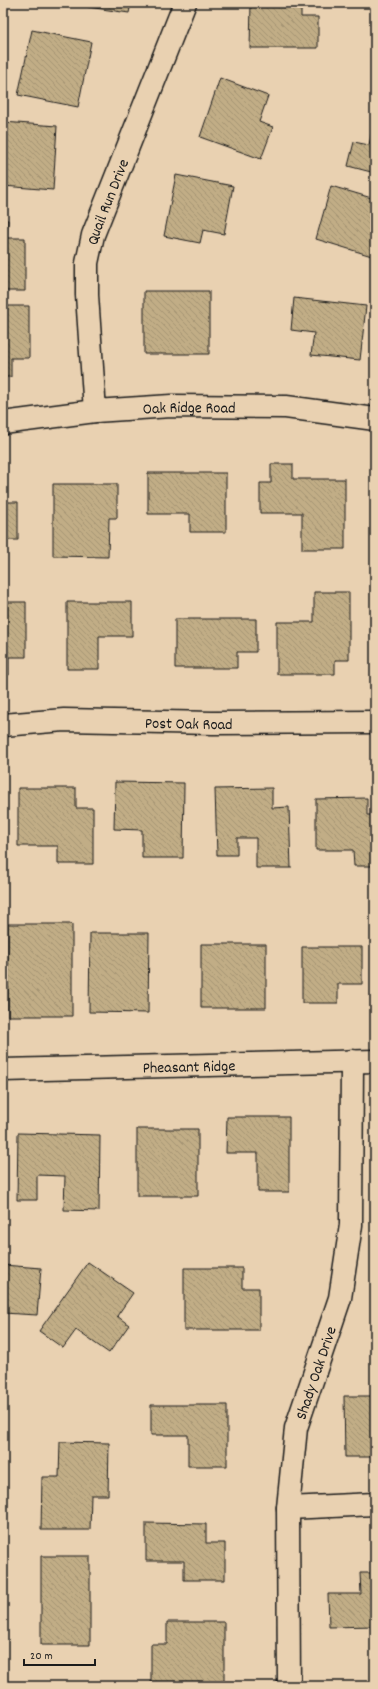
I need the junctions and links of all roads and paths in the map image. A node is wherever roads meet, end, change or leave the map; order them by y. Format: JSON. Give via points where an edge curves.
{"nodes":[{"id":1,"x":185,"y":3,"type":"edge"},
{"id":2,"x":95,"y":411,"type":"junction"},
{"id":3,"x":375,"y":419,"type":"edge"},
{"id":4,"x":3,"y":423,"type":"edge"},
{"id":5,"x":375,"y":722,"type":"edge"},
{"id":6,"x":3,"y":725,"type":"edge"},
{"id":7,"x":352,"y":1061,"type":"junction"},
{"id":8,"x":375,"y":1061,"type":"edge"},
{"id":9,"x":3,"y":1070,"type":"edge"},
{"id":10,"x":375,"y":1504,"type":"edge"},
{"id":11,"x":288,"y":1508,"type":"junction"},
{"id":12,"x":289,"y":1686,"type":"edge"}],
"edges":[{"from":1,"to":2,"type":"street","name":"Quail Run Drive","via":[[93,235],[87,263],[87,295]]},
{"from":2,"to":3,"type":"street","name":"Oak Ridge Road","via":[[171,406],[286,407]]},
{"from":2,"to":4,"type":"street","name":"Oak Ridge Road"},
{"from":5,"to":6,"type":"street","name":"Post Oak Road","via":[[213,723],[64,720]]},
{"from":7,"to":8,"type":"street","name":"Pheasant Ridge"},
{"from":7,"to":9,"type":"street","name":"Pheasant Ridge"},
{"from":7,"to":11,"type":"street","name":"Shady Oak Drive","via":[[351,1225],[340,1298],[296,1428]]},
{"from":10,"to":11,"type":"street"},
{"from":11,"to":12,"type":"street","name":"Shady Oak Drive"}]}
